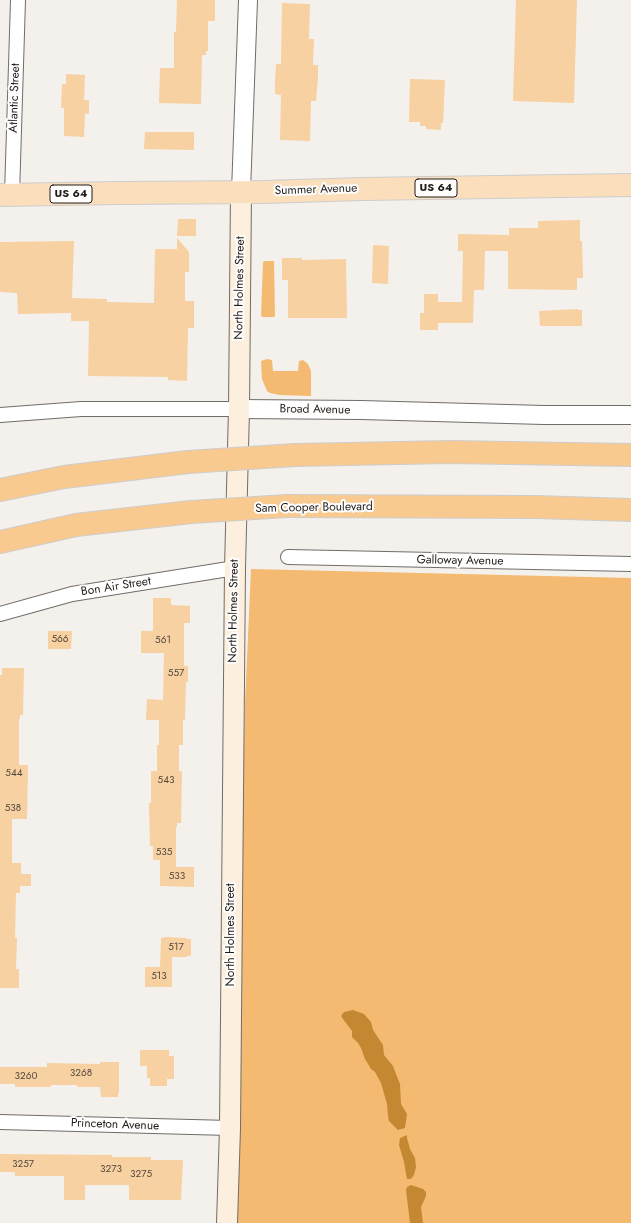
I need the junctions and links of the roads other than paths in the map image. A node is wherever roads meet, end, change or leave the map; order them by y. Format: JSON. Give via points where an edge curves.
{"nodes":[{"id":1,"x":18,"y":0,"type":"edge"},
{"id":2,"x":248,"y":0,"type":"edge"},
{"id":3,"x":631,"y":185,"type":"edge"},
{"id":4,"x":241,"y":192,"type":"junction"},
{"id":5,"x":6,"y":195,"type":"edge"},
{"id":6,"x":239,"y":409,"type":"junction"},
{"id":7,"x":0,"y":415,"type":"edge"},
{"id":8,"x":631,"y":415,"type":"edge"},
{"id":9,"x":628,"y":455,"type":"edge"},
{"id":10,"x":0,"y":490,"type":"edge"},
{"id":11,"x":631,"y":510,"type":"edge"},
{"id":12,"x":0,"y":542,"type":"edge"},
{"id":13,"x":288,"y":557,"type":"dead end"},
{"id":14,"x":631,"y":564,"type":"edge"},
{"id":15,"x":234,"y":568,"type":"junction"},
{"id":16,"x":0,"y":614,"type":"edge"},
{"id":17,"x":0,"y":1122,"type":"edge"},
{"id":18,"x":230,"y":1128,"type":"junction"},
{"id":19,"x":227,"y":1223,"type":"edge"}],
"edges":[{"from":1,"to":5,"type":"street","name":"Atlantic Street"},
{"from":2,"to":4,"type":"street","name":"North Holmes Street"},
{"from":3,"to":4,"type":"main road","name":"Summer Avenue","number":"US 64"},
{"from":4,"to":5,"type":"main road","name":"Summer Avenue","number":"US 64"},
{"from":4,"to":6,"type":"main road","name":"North Holmes Street"},
{"from":6,"to":7,"type":"street","name":"Broad Avenue","via":[[81,409]]},
{"from":6,"to":8,"type":"street","name":"Broad Avenue"},
{"from":6,"to":15,"type":"main road","name":"North Holmes Street"},
{"from":9,"to":10,"type":"highway","bridge":true,"via":[[450,452],[295,455],[188,462],[64,477]]},
{"from":11,"to":12,"type":"highway","name":"Sam Cooper Boulevard","bridge":true,"via":[[287,506],[191,512],[76,525]]},
{"from":13,"to":14,"type":"street","name":"Galloway Avenue"},
{"from":15,"to":16,"type":"street","name":"Bon Air Street","via":[[72,594]]},
{"from":15,"to":18,"type":"main road","name":"North Holmes Street"},
{"from":17,"to":18,"type":"street","name":"Princeton Avenue"},
{"from":18,"to":19,"type":"main road","name":"North Holmes Street"}]}
